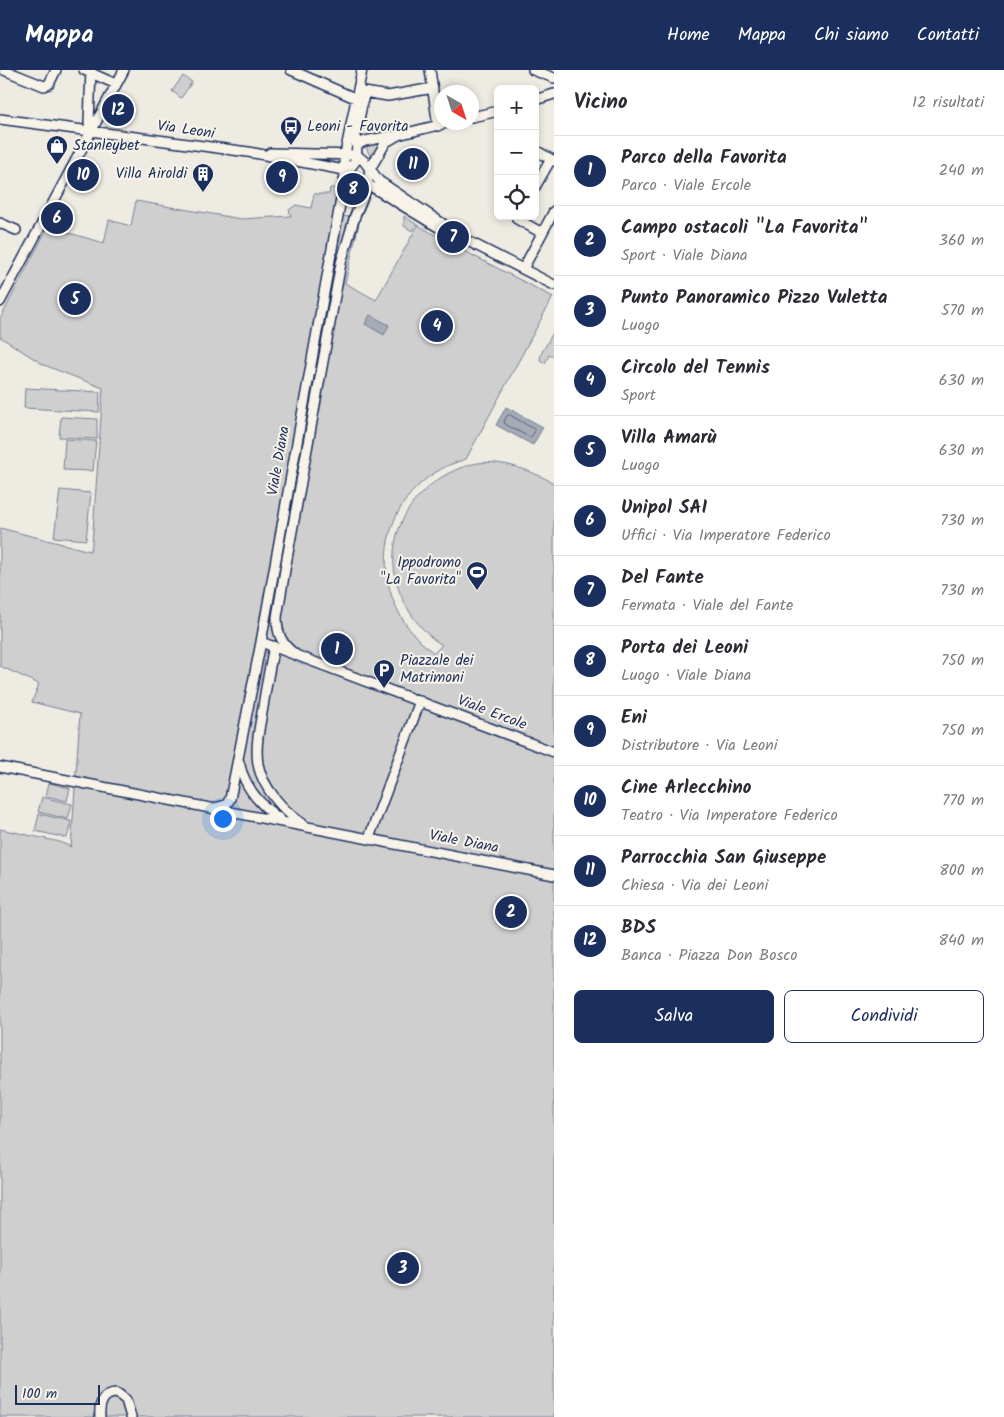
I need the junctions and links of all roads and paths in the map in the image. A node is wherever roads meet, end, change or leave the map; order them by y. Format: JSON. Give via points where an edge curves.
{"nodes":[{"id":1,"x":4,"y":70,"type":"edge"},
{"id":2,"x":56,"y":70,"type":"edge"},
{"id":3,"x":124,"y":70,"type":"edge"},
{"id":4,"x":291,"y":70,"type":"edge"},
{"id":5,"x":362,"y":70,"type":"edge"},
{"id":6,"x":368,"y":70,"type":"edge"},
{"id":7,"x":430,"y":70,"type":"edge"},
{"id":8,"x":533,"y":70,"type":"edge"},
{"id":9,"x":89,"y":71,"type":"edge"},
{"id":10,"x":554,"y":78,"type":"edge"},
{"id":11,"x":116,"y":84,"type":"junction"},
{"id":12,"x":433,"y":88,"type":"junction"},
{"id":13,"x":364,"y":92,"type":"junction"},
{"id":14,"x":554,"y":94,"type":"edge"},
{"id":15,"x":434,"y":96,"type":"edge"},
{"id":16,"x":357,"y":99,"type":"junction"},
{"id":17,"x":539,"y":99,"type":"edge"},
{"id":18,"x":494,"y":112,"type":"edge"},
{"id":19,"x":479,"y":115,"type":"edge"},
{"id":20,"x":0,"y":118,"type":"edge"},
{"id":21,"x":434,"y":127,"type":"edge"},
{"id":22,"x":91,"y":132,"type":"junction"},
{"id":23,"x":398,"y":135,"type":"junction"},
{"id":24,"x":248,"y":152,"type":"junction"},
{"id":25,"x":539,"y":152,"type":"edge"},
{"id":26,"x":350,"y":157,"type":"junction"},
{"id":27,"x":552,"y":160,"type":"edge"},
{"id":28,"x":370,"y":169,"type":"junction"},
{"id":29,"x":539,"y":181,"type":"edge"},
{"id":30,"x":368,"y":183,"type":"junction"},
{"id":31,"x":554,"y":211,"type":"edge"},
{"id":32,"x":520,"y":220,"type":"edge"},
{"id":33,"x":0,"y":223,"type":"edge"},
{"id":34,"x":16,"y":230,"type":"dead end"},
{"id":35,"x":542,"y":233,"type":"junction"},
{"id":36,"x":464,"y":239,"type":"junction"},
{"id":37,"x":523,"y":269,"type":"junction"},
{"id":38,"x":554,"y":285,"type":"edge"},
{"id":39,"x":0,"y":302,"type":"edge"},
{"id":40,"x":261,"y":642,"type":"junction"},
{"id":41,"x":274,"y":646,"type":"junction"},
{"id":42,"x":294,"y":654,"type":"junction"},
{"id":43,"x":420,"y":701,"type":"junction"},
{"id":44,"x":554,"y":752,"type":"edge"},
{"id":45,"x":238,"y":757,"type":"junction"},
{"id":46,"x":0,"y":767,"type":"edge"},
{"id":47,"x":214,"y":808,"type":"junction"},
{"id":48,"x":283,"y":822,"type":"junction"},
{"id":49,"x":305,"y":826,"type":"junction"},
{"id":50,"x":369,"y":838,"type":"junction"},
{"id":51,"x":554,"y":875,"type":"edge"},
{"id":52,"x":100,"y":1417,"type":"edge"},
{"id":53,"x":131,"y":1417,"type":"edge"}],
"edges":[{"from":1,"to":2,"type":"street","via":[[44,86],[49,84]]},
{"from":3,"to":11,"type":"street"},
{"from":4,"to":16,"type":"street"},
{"from":5,"to":16,"type":"street"},
{"from":6,"to":13,"type":"street","name":"Viale Diana"},
{"from":7,"to":12,"type":"street"},
{"from":8,"to":10,"type":"street"},
{"from":9,"to":11,"type":"street"},
{"from":9,"to":22,"type":"street"},
{"from":11,"to":22,"type":"street"},
{"from":12,"to":13,"type":"street","via":[[388,96]]},
{"from":12,"to":15,"type":"street"},
{"from":13,"to":26,"type":"street","name":"Viale Diana"},
{"from":14,"to":17,"type":"street"},
{"from":16,"to":26,"type":"street","via":[[349,139],[344,148]]},
{"from":18,"to":19,"type":"street"},
{"from":20,"to":22,"type":"street","name":"Via Leoni"},
{"from":21,"to":23,"type":"street"},
{"from":22,"to":24,"type":"street","name":"Via Leoni"},
{"from":22,"to":39,"type":"street"},
{"from":23,"to":26,"type":"street","via":[[365,141]]},
{"from":23,"to":28,"type":"street","via":[[386,142]]},
{"from":24,"to":26,"type":"street","name":"Via Leoni"},
{"from":24,"to":26,"type":"street","name":"Via Leoni"},
{"from":25,"to":27,"type":"street"},
{"from":26,"to":28,"type":"street"},
{"from":26,"to":30,"type":"street","name":"Via Leoni"},
{"from":26,"to":40,"type":"street","name":"Viale Diana"},
{"from":27,"to":29,"type":"street"},
{"from":28,"to":30,"type":"street","name":"Viale Diana"},
{"from":28,"to":36,"type":"street","via":[[379,181]]},
{"from":30,"to":36,"type":"street","name":"Via Leoni","via":[[443,230]]},
{"from":30,"to":42,"type":"street","name":"Viale Diana","via":[[341,262],[277,617],[280,638]]},
{"from":31,"to":35,"type":"street"},
{"from":32,"to":35,"type":"street"},
{"from":33,"to":34,"type":"street"},
{"from":35,"to":37,"type":"street"},
{"from":36,"to":37,"type":"street"},
{"from":37,"to":38,"type":"street"},
{"from":40,"to":41,"type":"street","name":"Viale Ercole"},
{"from":40,"to":45,"type":"street","name":"Viale Diana"},
{"from":41,"to":42,"type":"street","name":"Viale Ercole"},
{"from":41,"to":49,"type":"street","via":[[259,731],[258,764],[270,790]]},
{"from":42,"to":43,"type":"street","name":"Viale Ercole"},
{"from":43,"to":44,"type":"street","name":"Viale Ercole"},
{"from":43,"to":50,"type":"street"},
{"from":45,"to":47,"type":"street","name":"Viale Diana","via":[[229,802]]},
{"from":45,"to":48,"type":"street","name":"Viale Diana","via":[[250,790]]},
{"from":46,"to":47,"type":"street"},
{"from":47,"to":48,"type":"street","name":"Viale Diana"},
{"from":48,"to":49,"type":"street","name":"Viale Diana"},
{"from":49,"to":50,"type":"street","name":"Viale Diana"},
{"from":50,"to":51,"type":"street","name":"Viale Diana"},
{"from":52,"to":53,"type":"street","via":[[103,1399],[108,1394],[117,1393],[126,1400]]}]}
